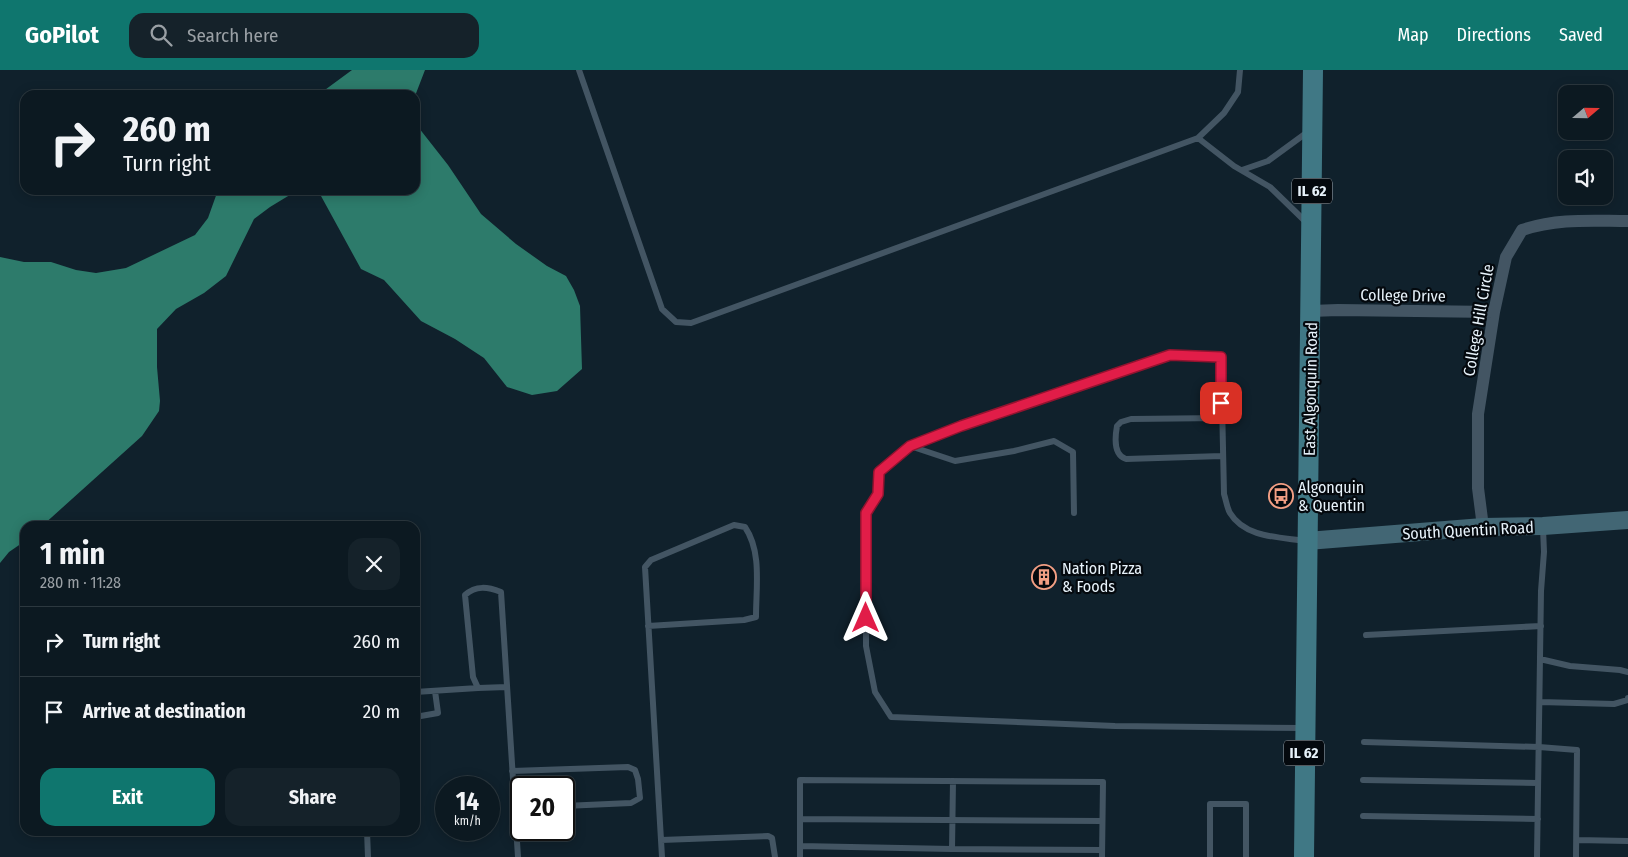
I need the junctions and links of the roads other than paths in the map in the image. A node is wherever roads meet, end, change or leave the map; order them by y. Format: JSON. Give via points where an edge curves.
{"nodes":[{"id":1,"x":579,"y":70,"type":"edge"},
{"id":2,"x":1240,"y":70,"type":"edge"},
{"id":3,"x":1313,"y":70,"type":"edge"},
{"id":4,"x":1312,"y":128,"type":"junction"},
{"id":5,"x":1198,"y":138,"type":"junction"},
{"id":6,"x":1242,"y":170,"type":"junction"},
{"id":7,"x":1628,"y":221,"type":"edge"},
{"id":8,"x":1312,"y":227,"type":"junction"},
{"id":9,"x":1311,"y":311,"type":"junction"},
{"id":10,"x":1494,"y":312,"type":"junction"},
{"id":11,"x":1221,"y":418,"type":"junction"},
{"id":12,"x":910,"y":446,"type":"junction"},
{"id":13,"x":1222,"y":456,"type":"junction"},
{"id":14,"x":1074,"y":513,"type":"dead end"},
{"id":15,"x":1628,"y":520,"type":"edge"},
{"id":16,"x":1543,"y":526,"type":"junction"},
{"id":17,"x":1482,"y":527,"type":"junction"},
{"id":18,"x":1308,"y":541,"type":"junction"},
{"id":19,"x":648,"y":626,"type":"junction"},
{"id":20,"x":1541,"y":626,"type":"junction"},
{"id":21,"x":1366,"y":635,"type":"dead end"},
{"id":22,"x":1540,"y":659,"type":"junction"},
{"id":23,"x":1628,"y":672,"type":"edge"},
{"id":24,"x":507,"y":687,"type":"junction"},
{"id":25,"x":478,"y":688,"type":"junction"},
{"id":26,"x":435,"y":691,"type":"junction"},
{"id":27,"x":420,"y":692,"type":"edge"},
{"id":28,"x":1628,"y":698,"type":"edge"},
{"id":29,"x":1540,"y":702,"type":"junction"},
{"id":30,"x":420,"y":716,"type":"edge"},
{"id":31,"x":1304,"y":728,"type":"junction"},
{"id":32,"x":1364,"y":742,"type":"dead end"},
{"id":33,"x":1539,"y":747,"type":"junction"},
{"id":34,"x":512,"y":771,"type":"junction"},
{"id":35,"x":513,"y":776,"type":"edge"},
{"id":36,"x":1363,"y":780,"type":"dead end"},
{"id":37,"x":953,"y":781,"type":"junction"},
{"id":38,"x":1538,"y":783,"type":"junction"},
{"id":39,"x":575,"y":806,"type":"edge"},
{"id":40,"x":1363,"y":816,"type":"dead end"},
{"id":41,"x":800,"y":819,"type":"junction"},
{"id":42,"x":1538,"y":819,"type":"junction"},
{"id":43,"x":952,"y":820,"type":"junction"},
{"id":44,"x":1102,"y":821,"type":"junction"},
{"id":45,"x":367,"y":836,"type":"edge"},
{"id":46,"x":661,"y":840,"type":"junction"},
{"id":47,"x":1576,"y":840,"type":"junction"},
{"id":48,"x":518,"y":841,"type":"edge"},
{"id":49,"x":1628,"y":841,"type":"edge"},
{"id":50,"x":800,"y":846,"type":"junction"},
{"id":51,"x":952,"y":849,"type":"junction"},
{"id":52,"x":1102,"y":854,"type":"edge"},
{"id":53,"x":368,"y":857,"type":"edge"},
{"id":54,"x":518,"y":857,"type":"edge"},
{"id":55,"x":662,"y":857,"type":"edge"},
{"id":56,"x":775,"y":857,"type":"edge"},
{"id":57,"x":800,"y":857,"type":"edge"},
{"id":58,"x":1210,"y":857,"type":"edge"},
{"id":59,"x":1246,"y":857,"type":"edge"},
{"id":60,"x":1304,"y":857,"type":"edge"},
{"id":61,"x":1537,"y":857,"type":"edge"},
{"id":62,"x":1576,"y":857,"type":"edge"}],
"edges":[{"from":1,"to":5,"type":"lane","via":[[662,308],[676,322],[691,323]]},
{"from":2,"to":5,"type":"lane","via":[[1238,92],[1224,113]]},
{"from":3,"to":4,"type":"main road","name":"East Algonquin Road","number":"IL 62"},
{"from":4,"to":6,"type":"lane","via":[[1268,161]]},
{"from":4,"to":8,"type":"main road","name":"East Algonquin Road","number":"IL 62"},
{"from":5,"to":6,"type":"lane"},
{"from":6,"to":8,"type":"lane","via":[[1270,187]]},
{"from":7,"to":10,"type":"street","name":"College Hill Circle","via":[[1566,220],[1522,230],[1506,257]]},
{"from":8,"to":9,"type":"main road","name":"East Algonquin Road","number":"IL 62"},
{"from":9,"to":10,"type":"street","name":"College Drive"},
{"from":9,"to":18,"type":"main road","name":"East Algonquin Road","number":"IL 62"},
{"from":10,"to":17,"type":"street","name":"College Hill Circle","via":[[1478,414],[1478,488]]},
{"from":11,"to":12,"type":"lane","via":[[1221,357],[1170,355]]},
{"from":11,"to":13,"type":"lane"},
{"from":11,"to":13,"type":"lane","via":[[1131,419],[1117,426],[1116,435],[1117,453],[1126,459]]},
{"from":12,"to":14,"type":"lane","via":[[956,461],[1054,441],[1073,452]]},
{"from":12,"to":31,"type":"lane","via":[[879,472],[878,494],[866,513],[866,646],[875,692],[891,717],[1115,726]]},
{"from":13,"to":18,"type":"lane","via":[[1227,504],[1230,513],[1244,528],[1260,534]]},
{"from":15,"to":16,"type":"main road","name":"South Quentin Road"},
{"from":16,"to":17,"type":"main road","name":"South Quentin Road"},
{"from":16,"to":20,"type":"lane"},
{"from":17,"to":18,"type":"main road","name":"South Quentin Road"},
{"from":18,"to":31,"type":"main road","name":"East Algonquin Road","number":"IL 62"},
{"from":19,"to":19,"type":"lane","via":[[645,567],[651,560],[734,526],[745,527],[756,554],[756,616],[744,620]]},
{"from":19,"to":46,"type":"lane"},
{"from":20,"to":21,"type":"lane"},
{"from":20,"to":22,"type":"lane"},
{"from":22,"to":23,"type":"lane","via":[[1570,666]]},
{"from":22,"to":29,"type":"lane"},
{"from":24,"to":25,"type":"lane"},
{"from":24,"to":25,"type":"lane","via":[[501,592],[490,588],[471,589],[465,595],[473,677]]},
{"from":24,"to":34,"type":"lane"},
{"from":25,"to":26,"type":"lane"},
{"from":26,"to":27,"type":"lane"},
{"from":26,"to":30,"type":"lane","via":[[438,714]]},
{"from":28,"to":29,"type":"lane","via":[[1614,704]]},
{"from":29,"to":33,"type":"lane"},
{"from":31,"to":60,"type":"main road","name":"East Algonquin Road","number":"IL 62"},
{"from":32,"to":33,"type":"lane"},
{"from":33,"to":38,"type":"lane"},
{"from":33,"to":47,"type":"lane","via":[[1577,750]]},
{"from":34,"to":35,"type":"lane"},
{"from":34,"to":39,"type":"lane","via":[[628,767],[635,770],[640,798],[631,803]]},
{"from":36,"to":38,"type":"lane"},
{"from":37,"to":41,"type":"lane","via":[[800,780]]},
{"from":37,"to":43,"type":"lane"},
{"from":37,"to":44,"type":"lane","via":[[1103,782]]},
{"from":38,"to":42,"type":"lane"},
{"from":40,"to":42,"type":"lane"},
{"from":41,"to":43,"type":"lane"},
{"from":41,"to":50,"type":"lane"},
{"from":42,"to":61,"type":"lane"},
{"from":43,"to":44,"type":"lane"},
{"from":43,"to":51,"type":"lane"},
{"from":44,"to":52,"type":"lane"},
{"from":45,"to":53,"type":"lane"},
{"from":46,"to":55,"type":"lane"},
{"from":46,"to":56,"type":"lane","via":[[768,836],[774,842]]},
{"from":47,"to":49,"type":"lane"},
{"from":47,"to":62,"type":"lane"},
{"from":48,"to":54,"type":"lane"},
{"from":50,"to":51,"type":"lane"},
{"from":50,"to":57,"type":"lane"},
{"from":51,"to":52,"type":"lane"},
{"from":58,"to":59,"type":"lane","via":[[1210,804],[1246,804]]}]}
